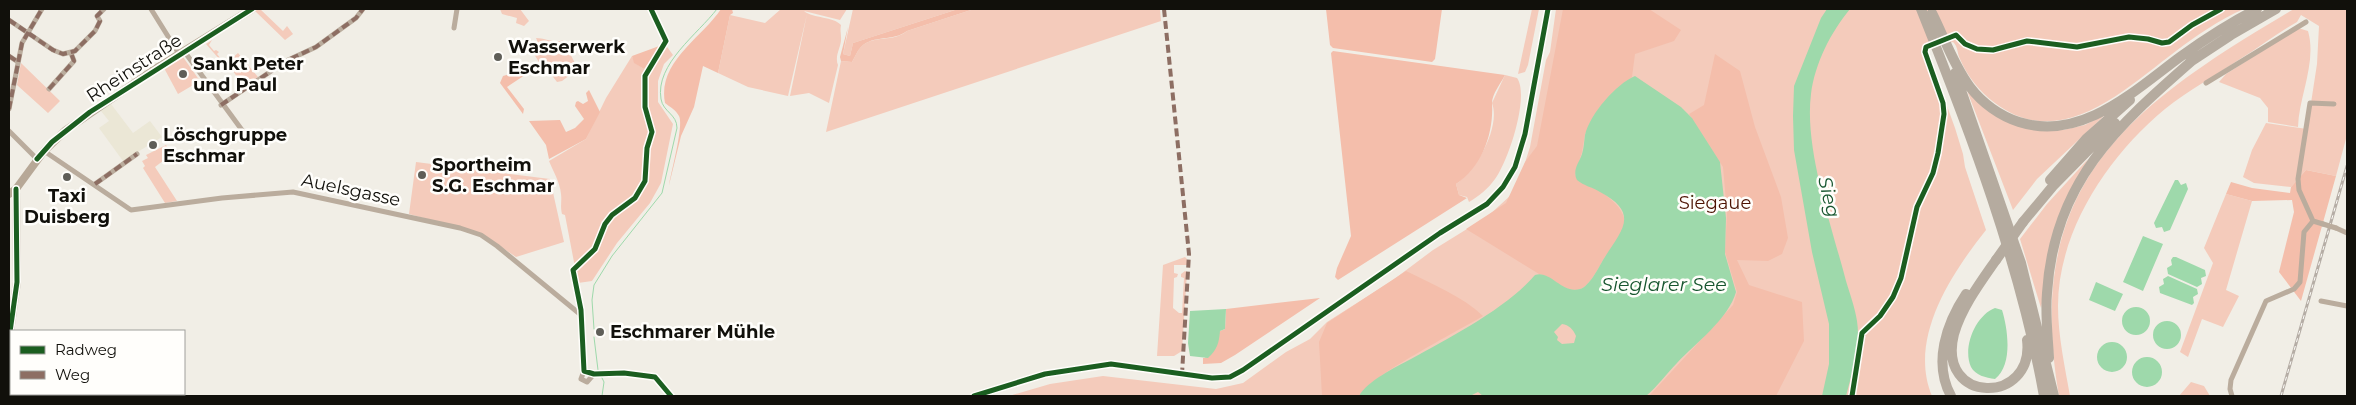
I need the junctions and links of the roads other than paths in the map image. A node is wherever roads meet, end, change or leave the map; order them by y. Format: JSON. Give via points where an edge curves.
{"nodes":[{"id":1,"x":42,"y":9,"type":"edge"},
{"id":2,"x":104,"y":9,"type":"edge"},
{"id":3,"x":151,"y":9,"type":"edge"},
{"id":4,"x":252,"y":9,"type":"edge"},
{"id":5,"x":365,"y":9,"type":"edge"},
{"id":6,"x":457,"y":9,"type":"edge"},
{"id":7,"x":651,"y":9,"type":"edge"},
{"id":8,"x":1921,"y":9,"type":"edge"},
{"id":9,"x":2257,"y":9,"type":"edge"},
{"id":10,"x":2276,"y":9,"type":"edge"},
{"id":11,"x":1931,"y":11,"type":"edge"},
{"id":12,"x":9,"y":20,"type":"edge"},
{"id":13,"x":2306,"y":22,"type":"dead end"},
{"id":14,"x":454,"y":28,"type":"dead end"},
{"id":15,"x":28,"y":32,"type":"junction"},
{"id":16,"x":666,"y":41,"type":"dead end"},
{"id":17,"x":1942,"y":44,"type":"junction"},
{"id":18,"x":71,"y":53,"type":"junction"},
{"id":19,"x":182,"y":53,"type":"junction"},
{"id":20,"x":9,"y":56,"type":"edge"},
{"id":21,"x":2194,"y":59,"type":"junction"},
{"id":22,"x":18,"y":62,"type":"junction"},
{"id":23,"x":2156,"y":76,"type":"junction"},
{"id":24,"x":2206,"y":83,"type":"dead end"},
{"id":25,"x":49,"y":90,"type":"dead end"},
{"id":26,"x":2334,"y":104,"type":"dead end"},
{"id":27,"x":221,"y":105,"type":"junction"},
{"id":28,"x":9,"y":109,"type":"edge"},
{"id":29,"x":9,"y":131,"type":"edge"},
{"id":30,"x":250,"y":141,"type":"dead end"},
{"id":31,"x":44,"y":151,"type":"junction"},
{"id":32,"x":138,"y":154,"type":"dead end"},
{"id":33,"x":37,"y":158,"type":"junction"},
{"id":34,"x":95,"y":184,"type":"junction"},
{"id":35,"x":12,"y":193,"type":"edge"},
{"id":36,"x":2021,"y":219,"type":"junction"},
{"id":37,"x":2313,"y":221,"type":"junction"},
{"id":38,"x":2347,"y":233,"type":"edge"},
{"id":39,"x":1995,"y":256,"type":"junction"},
{"id":40,"x":2018,"y":287,"type":"junction"},
{"id":41,"x":2321,"y":301,"type":"dead end"},
{"id":42,"x":2347,"y":306,"type":"edge"},
{"id":43,"x":10,"y":330,"type":"edge"},
{"id":44,"x":584,"y":371,"type":"dead end"},
{"id":45,"x":2051,"y":379,"type":"junction"},
{"id":46,"x":1951,"y":396,"type":"edge"},
{"id":47,"x":2044,"y":396,"type":"edge"},
{"id":48,"x":2054,"y":396,"type":"edge"},
{"id":49,"x":2232,"y":396,"type":"edge"}],
"edges":[{"from":1,"to":15,"type":"street"},
{"from":2,"to":18,"type":"street","via":[[97,16],[100,21],[95,32]]},
{"from":3,"to":19,"type":"street"},
{"from":4,"to":19,"type":"street","name":"Rheinstraße"},
{"from":5,"to":27,"type":"street","via":[[316,47],[286,61]]},
{"from":6,"to":14,"type":"street"},
{"from":7,"to":16,"type":"street"},
{"from":8,"to":17,"type":"highway"},
{"from":9,"to":23,"type":"highway","via":[[2202,41]]},
{"from":10,"to":21,"type":"highway"},
{"from":11,"to":17,"type":"highway"},
{"from":12,"to":15,"type":"street"},
{"from":13,"to":24,"type":"street"},
{"from":15,"to":18,"type":"street","via":[[58,52]]},
{"from":15,"to":22,"type":"street"},
{"from":17,"to":23,"type":"highway","via":[[1980,98],[2005,116],[2031,125],[2061,126],[2082,121]]},
{"from":17,"to":40,"type":"highway"},
{"from":17,"to":45,"type":"highway","via":[[2010,227]]},
{"from":18,"to":25,"type":"street","via":[[74,61]]},
{"from":19,"to":27,"type":"street"},
{"from":19,"to":31,"type":"street","name":"Rheinstraße","via":[[90,112]]},
{"from":20,"to":22,"type":"street"},
{"from":21,"to":36,"type":"highway","via":[[2099,138]]},
{"from":21,"to":45,"type":"highway","via":[[2114,133],[2096,154],[2069,202],[2056,241],[2047,293]]},
{"from":22,"to":28,"type":"street"},
{"from":23,"to":36,"type":"highway","via":[[2086,140]]},
{"from":26,"to":37,"type":"street","via":[[2310,103],[2298,179]]},
{"from":27,"to":30,"type":"street"},
{"from":29,"to":33,"type":"street"},
{"from":31,"to":33,"type":"street","name":"Rheinstraße"},
{"from":31,"to":34,"type":"street","name":"Auelsgasse"},
{"from":32,"to":34,"type":"street"},
{"from":33,"to":35,"type":"street","name":"Rheinstraße"},
{"from":34,"to":44,"type":"street","name":"Auelsgasse","via":[[131,210],[293,192],[460,228],[481,236],[498,246],[581,315]]},
{"from":35,"to":43,"type":"street","via":[[17,207],[17,282]]},
{"from":36,"to":39,"type":"highway","bridge":true},
{"from":37,"to":38,"type":"street","bridge":true},
{"from":37,"to":49,"type":"street","via":[[2304,232],[2300,282],[2266,301],[2231,380]]},
{"from":39,"to":40,"type":"highway","via":[[1964,310],[1953,342],[1952,358],[1956,372],[1966,386],[1980,394],[2007,391],[2019,381],[2024,371],[2028,343]]},
{"from":39,"to":46,"type":"highway","via":[[1958,306],[1946,335],[1942,367]]},
{"from":40,"to":47,"type":"highway"},
{"from":41,"to":42,"type":"street"},
{"from":45,"to":48,"type":"highway"}]}
